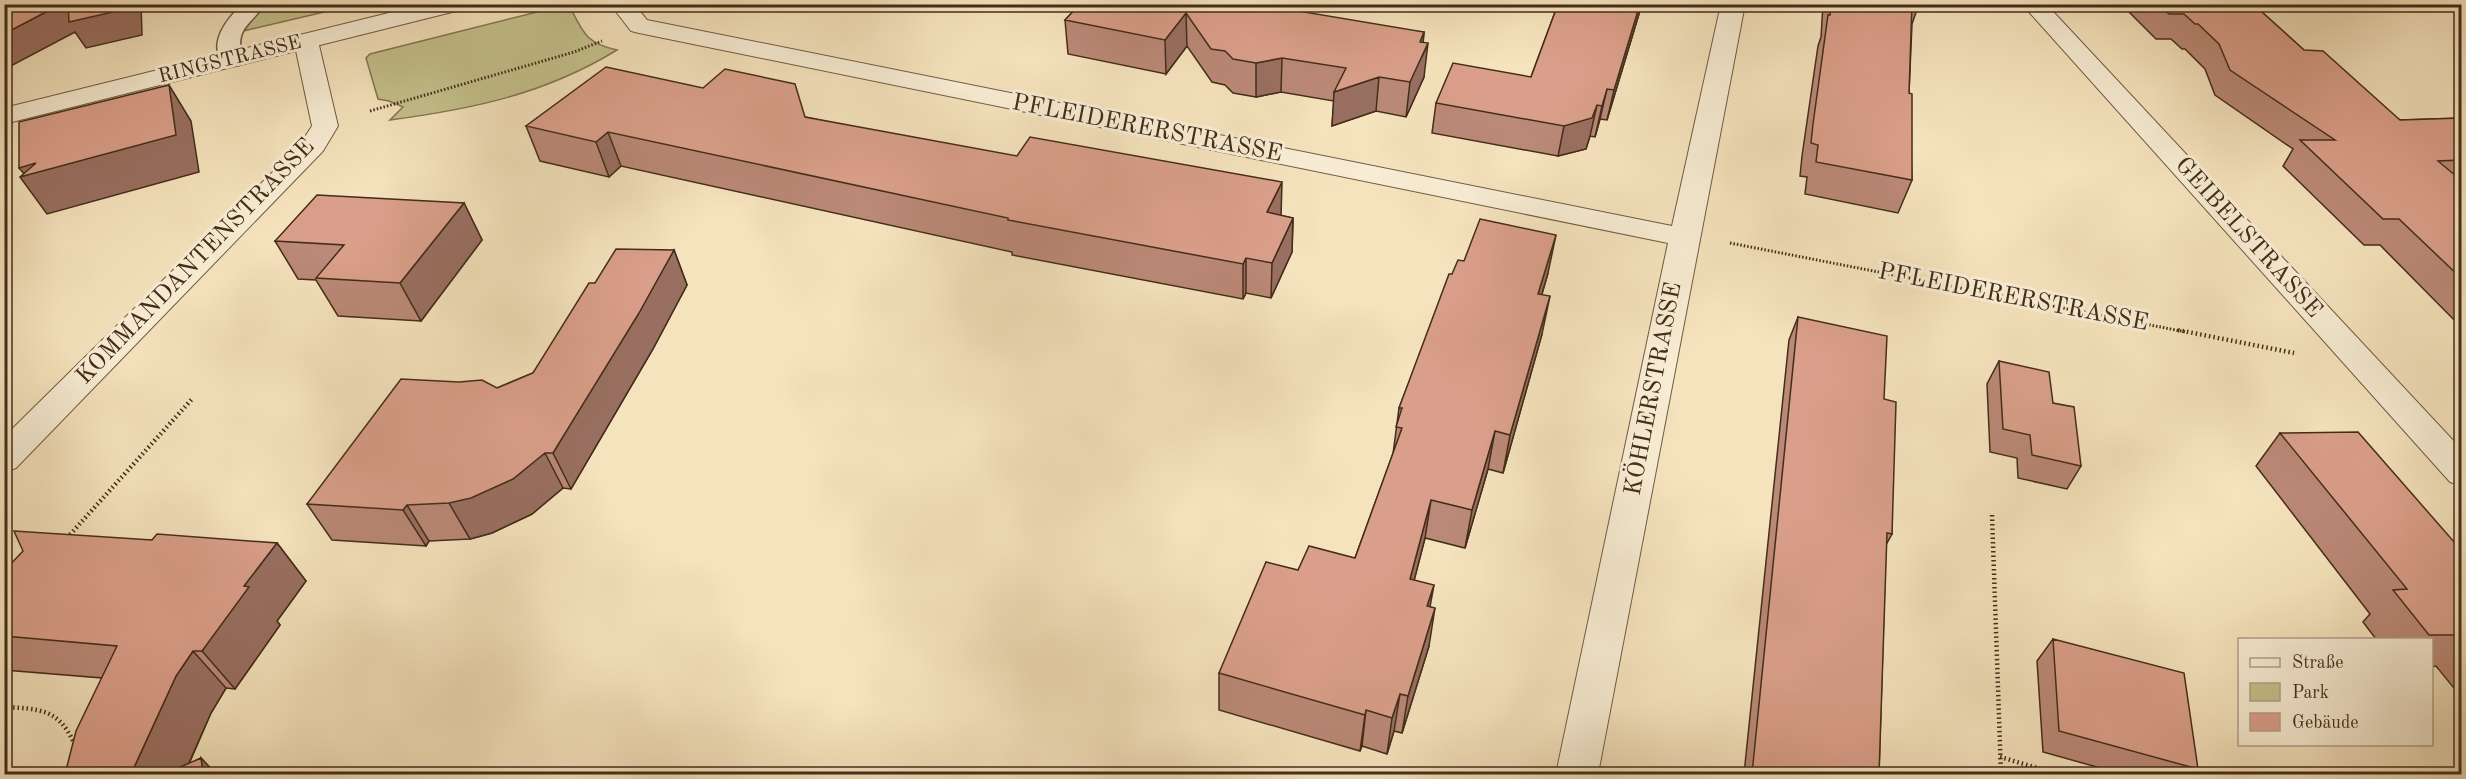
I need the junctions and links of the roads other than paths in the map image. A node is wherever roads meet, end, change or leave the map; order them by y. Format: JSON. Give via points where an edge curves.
{"nodes":[{"id":1,"x":255,"y":4,"type":"edge"},
{"id":2,"x":456,"y":4,"type":"edge"},
{"id":3,"x":621,"y":4,"type":"edge"},
{"id":4,"x":1733,"y":4,"type":"edge"},
{"id":5,"x":2033,"y":4,"type":"edge"},
{"id":6,"x":306,"y":41,"type":"junction"},
{"id":7,"x":231,"y":60,"type":"junction"},
{"id":8,"x":4,"y":116,"type":"edge"},
{"id":9,"x":1684,"y":237,"type":"junction"},
{"id":10,"x":4,"y":459,"type":"edge"},
{"id":11,"x":2462,"y":473,"type":"edge"},
{"id":12,"x":1577,"y":774,"type":"edge"}],
"edges":[{"from":1,"to":7,"type":"lane","via":[[230,32],[227,41]]},
{"from":2,"to":6,"type":"street","name":"RINGSTRASSE"},
{"from":3,"to":9,"type":"street","name":"PFLEIDERERSTRASSE","via":[[639,26]]},
{"from":4,"to":9,"type":"street","name":"KÖHLERSTRASSE"},
{"from":5,"to":11,"type":"street","name":"GEIBELSTRASSE"},
{"from":6,"to":7,"type":"street","name":"RINGSTRASSE"},
{"from":6,"to":10,"type":"street","name":"KOMMANDANTENSTRASSE","via":[[325,126],[309,151]]},
{"from":7,"to":8,"type":"street","name":"RINGSTRASSE"},
{"from":9,"to":12,"type":"street","name":"KÖHLERSTRASSE"}]}
